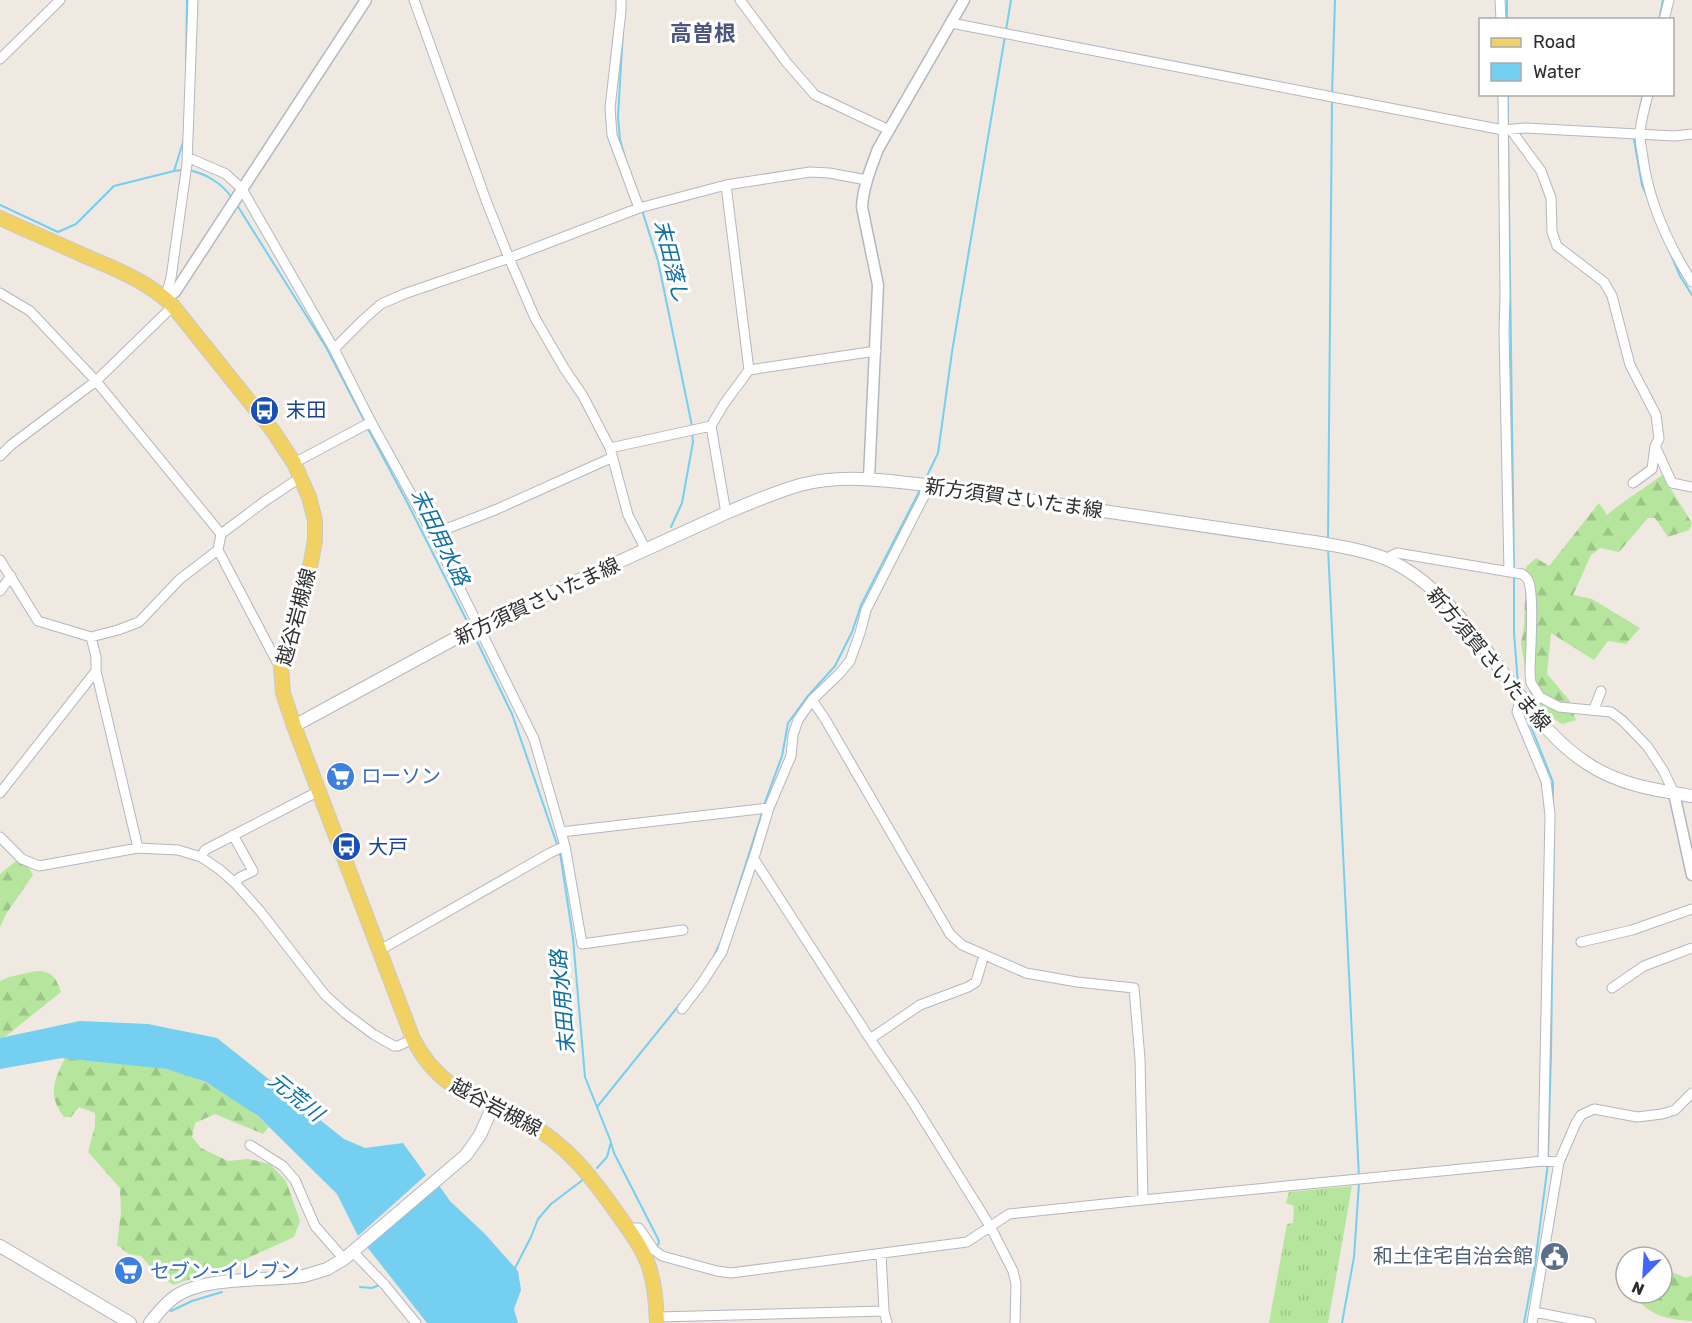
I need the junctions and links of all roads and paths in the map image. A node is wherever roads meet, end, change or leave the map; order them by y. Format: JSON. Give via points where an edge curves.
{"nodes":[{"id":1,"x":60,"y":0,"type":"edge"},
{"id":2,"x":193,"y":0,"type":"edge"},
{"id":3,"x":366,"y":0,"type":"edge"},
{"id":4,"x":414,"y":0,"type":"edge"},
{"id":5,"x":621,"y":0,"type":"edge"},
{"id":6,"x":740,"y":0,"type":"edge"},
{"id":7,"x":964,"y":0,"type":"edge"},
{"id":8,"x":1500,"y":0,"type":"edge"},
{"id":9,"x":1669,"y":0,"type":"edge"},
{"id":10,"x":1501,"y":18,"type":"edge"},
{"id":11,"x":1664,"y":18,"type":"edge"},
{"id":12,"x":951,"y":23,"type":"junction"},
{"id":13,"x":0,"y":59,"type":"edge"},
{"id":14,"x":1503,"y":96,"type":"edge"},
{"id":15,"x":1648,"y":96,"type":"edge"},
{"id":16,"x":889,"y":130,"type":"junction"},
{"id":17,"x":1507,"y":130,"type":"junction"},
{"id":18,"x":1692,"y":134,"type":"edge"},
{"id":19,"x":1640,"y":136,"type":"junction"},
{"id":20,"x":187,"y":157,"type":"junction"},
{"id":21,"x":867,"y":180,"type":"junction"},
{"id":22,"x":726,"y":185,"type":"junction"},
{"id":23,"x":242,"y":189,"type":"junction"},
{"id":24,"x":639,"y":208,"type":"junction"},
{"id":25,"x":0,"y":218,"type":"edge"},
{"id":26,"x":509,"y":258,"type":"junction"},
{"id":27,"x":1692,"y":282,"type":"edge"},
{"id":28,"x":0,"y":293,"type":"edge"},
{"id":29,"x":169,"y":302,"type":"junction"},
{"id":30,"x":334,"y":350,"type":"junction"},
{"id":31,"x":876,"y":351,"type":"junction"},
{"id":32,"x":748,"y":370,"type":"junction"},
{"id":33,"x":96,"y":381,"type":"junction"},
{"id":34,"x":371,"y":422,"type":"junction"},
{"id":35,"x":711,"y":426,"type":"junction"},
{"id":36,"x":1655,"y":446,"type":"junction"},
{"id":37,"x":610,"y":453,"type":"junction"},
{"id":38,"x":0,"y":456,"type":"edge"},
{"id":39,"x":294,"y":463,"type":"junction"},
{"id":40,"x":301,"y":477,"type":"junction"},
{"id":41,"x":869,"y":478,"type":"junction"},
{"id":42,"x":1633,"y":483,"type":"dead end"},
{"id":43,"x":926,"y":485,"type":"junction"},
{"id":44,"x":1692,"y":487,"type":"edge"},
{"id":45,"x":726,"y":513,"type":"junction"},
{"id":46,"x":221,"y":534,"type":"junction"},
{"id":47,"x":433,"y":534,"type":"junction"},
{"id":48,"x":218,"y":550,"type":"junction"},
{"id":49,"x":646,"y":550,"type":"junction"},
{"id":50,"x":1385,"y":559,"type":"junction"},
{"id":51,"x":0,"y":560,"type":"edge"},
{"id":52,"x":1509,"y":572,"type":"junction"},
{"id":53,"x":11,"y":576,"type":"junction"},
{"id":54,"x":0,"y":591,"type":"edge"},
{"id":55,"x":478,"y":626,"type":"junction"},
{"id":56,"x":91,"y":637,"type":"junction"},
{"id":57,"x":281,"y":665,"type":"junction"},
{"id":58,"x":96,"y":671,"type":"junction"},
{"id":59,"x":1601,"y":691,"type":"dead end"},
{"id":60,"x":1540,"y":697,"type":"junction"},
{"id":61,"x":812,"y":700,"type":"junction"},
{"id":62,"x":1525,"y":702,"type":"junction"},
{"id":63,"x":1594,"y":709,"type":"junction"},
{"id":64,"x":294,"y":726,"type":"junction"},
{"id":65,"x":319,"y":792,"type":"junction"},
{"id":66,"x":0,"y":793,"type":"edge"},
{"id":67,"x":1674,"y":793,"type":"junction"},
{"id":68,"x":1692,"y":796,"type":"edge"},
{"id":69,"x":769,"y":808,"type":"junction"},
{"id":70,"x":561,"y":832,"type":"junction"},
{"id":71,"x":233,"y":836,"type":"junction"},
{"id":72,"x":0,"y":837,"type":"edge"},
{"id":73,"x":565,"y":846,"type":"junction"},
{"id":74,"x":138,"y":848,"type":"junction"},
{"id":75,"x":201,"y":856,"type":"junction"},
{"id":76,"x":754,"y":859,"type":"junction"},
{"id":77,"x":1692,"y":875,"type":"edge"},
{"id":78,"x":235,"y":883,"type":"junction"},
{"id":79,"x":1692,"y":909,"type":"edge"},
{"id":80,"x":683,"y":930,"type":"dead end"},
{"id":81,"x":1581,"y":942,"type":"dead end"},
{"id":82,"x":1692,"y":948,"type":"edge"},
{"id":83,"x":380,"y":950,"type":"junction"},
{"id":84,"x":984,"y":955,"type":"junction"},
{"id":85,"x":1612,"y":988,"type":"dead end"},
{"id":86,"x":682,"y":1009,"type":"dead end"},
{"id":87,"x":413,"y":1039,"type":"junction"},
{"id":88,"x":870,"y":1039,"type":"junction"},
{"id":89,"x":1692,"y":1093,"type":"edge"},
{"id":90,"x":493,"y":1106,"type":"junction"},
{"id":91,"x":250,"y":1145,"type":"dead end"},
{"id":92,"x":1543,"y":1161,"type":"junction"},
{"id":93,"x":1559,"y":1162,"type":"junction"},
{"id":94,"x":1143,"y":1200,"type":"junction"},
{"id":95,"x":990,"y":1226,"type":"junction"},
{"id":96,"x":628,"y":1228,"type":"junction"},
{"id":97,"x":0,"y":1246,"type":"edge"},
{"id":98,"x":351,"y":1253,"type":"junction"},
{"id":99,"x":881,"y":1254,"type":"junction"},
{"id":100,"x":662,"y":1256,"type":"junction"},
{"id":101,"x":652,"y":1278,"type":"junction"},
{"id":102,"x":884,"y":1311,"type":"junction"},
{"id":103,"x":1534,"y":1312,"type":"junction"},
{"id":104,"x":657,"y":1320,"type":"edge"},
{"id":105,"x":130,"y":1323,"type":"edge"},
{"id":106,"x":150,"y":1323,"type":"edge"},
{"id":107,"x":417,"y":1323,"type":"edge"},
{"id":108,"x":887,"y":1323,"type":"edge"},
{"id":109,"x":1016,"y":1323,"type":"edge"},
{"id":110,"x":1532,"y":1323,"type":"edge"},
{"id":111,"x":1590,"y":1323,"type":"edge"}],
"edges":[{"from":1,"to":13,"type":"street"},
{"from":2,"to":20,"type":"street"},
{"from":3,"to":23,"type":"street"},
{"from":4,"to":26,"type":"street"},
{"from":5,"to":24,"type":"street","via":[[610,124]]},
{"from":6,"to":16,"type":"street","via":[[815,95]]},
{"from":7,"to":12,"type":"street"},
{"from":8,"to":10,"type":"street"},
{"from":9,"to":11,"type":"street"},
{"from":12,"to":16,"type":"street"},
{"from":12,"to":17,"type":"street"},
{"from":14,"to":17,"type":"street"},
{"from":15,"to":19,"type":"street"},
{"from":16,"to":21,"type":"street"},
{"from":17,"to":19,"type":"street"},
{"from":17,"to":36,"type":"street","via":[[1541,171],[1551,198],[1552,232],[1557,246],[1604,282],[1612,296],[1630,365],[1656,415],[1659,439]]},
{"from":17,"to":52,"type":"street","via":[[1504,330]]},
{"from":18,"to":19,"type":"street"},
{"from":19,"to":27,"type":"street","via":[[1647,178],[1663,230]]},
{"from":20,"to":23,"type":"street","via":[[226,174]]},
{"from":20,"to":29,"type":"street"},
{"from":21,"to":22,"type":"street","via":[[810,172]]},
{"from":21,"to":31,"type":"street","via":[[862,207],[878,285]]},
{"from":22,"to":24,"type":"street"},
{"from":22,"to":32,"type":"street"},
{"from":23,"to":29,"type":"street"},
{"from":23,"to":30,"type":"street"},
{"from":24,"to":26,"type":"street"},
{"from":25,"to":29,"type":"main road","name":"越谷岩槻線","via":[[116,269]]},
{"from":26,"to":30,"type":"street","via":[[381,304]]},
{"from":26,"to":37,"type":"street","via":[[535,318],[583,396]]},
{"from":28,"to":33,"type":"street","via":[[30,310]]},
{"from":29,"to":33,"type":"street"},
{"from":29,"to":39,"type":"main road","name":"越谷岩槻線","via":[[273,431]]},
{"from":30,"to":34,"type":"street"},
{"from":31,"to":32,"type":"street"},
{"from":31,"to":41,"type":"street"},
{"from":32,"to":35,"type":"street"},
{"from":33,"to":38,"type":"street"},
{"from":33,"to":46,"type":"street"},
{"from":34,"to":39,"type":"street"},
{"from":34,"to":47,"type":"street"},
{"from":35,"to":37,"type":"street"},
{"from":35,"to":45,"type":"street"},
{"from":36,"to":42,"type":"street","via":[[1652,469]]},
{"from":36,"to":44,"type":"street","via":[[1672,483]]},
{"from":37,"to":47,"type":"street","via":[[495,510]]},
{"from":37,"to":49,"type":"street","via":[[628,515]]},
{"from":39,"to":40,"type":"main road","name":"越谷岩槻線"},
{"from":40,"to":46,"type":"street"},
{"from":40,"to":57,"type":"main road","name":"越谷岩槻線","via":[[315,520],[315,540]]},
{"from":41,"to":43,"type":"main road","name":"新方須賀さいたま線"},
{"from":41,"to":45,"type":"main road","name":"新方須賀さいたま線","via":[[801,485]]},
{"from":43,"to":50,"type":"main road","name":"新方須賀さいたま線","via":[[1322,543]]},
{"from":43,"to":61,"type":"street","via":[[866,610],[850,661]]},
{"from":45,"to":49,"type":"main road","name":"新方須賀さいたま線"},
{"from":46,"to":48,"type":"street"},
{"from":47,"to":55,"type":"street"},
{"from":48,"to":56,"type":"street","via":[[180,579],[139,622]]},
{"from":48,"to":57,"type":"street"},
{"from":49,"to":55,"type":"main road","name":"新方須賀さいたま線"},
{"from":50,"to":52,"type":"street","via":[[1397,553]]},
{"from":50,"to":62,"type":"main road","name":"新方須賀さいたま線","via":[[1416,576],[1440,596]]},
{"from":51,"to":53,"type":"street"},
{"from":52,"to":60,"type":"street","via":[[1522,574],[1530,587],[1530,673]]},
{"from":53,"to":54,"type":"street"},
{"from":53,"to":56,"type":"street","via":[[38,621]]},
{"from":55,"to":64,"type":"main road","name":"新方須賀さいたま線"},
{"from":55,"to":70,"type":"street","via":[[534,739]]},
{"from":56,"to":58,"type":"street"},
{"from":57,"to":64,"type":"main road","name":"越谷岩槻線","via":[[283,693]]},
{"from":58,"to":66,"type":"street"},
{"from":58,"to":74,"type":"street"},
{"from":59,"to":63,"type":"street"},
{"from":60,"to":62,"type":"street","via":[[1531,704]]},
{"from":60,"to":63,"type":"street","via":[[1559,707]]},
{"from":61,"to":69,"type":"street","via":[[798,720],[791,756]]},
{"from":61,"to":84,"type":"street","via":[[950,934],[962,945]]},
{"from":62,"to":67,"type":"main road","name":"新方須賀さいたま線","via":[[1554,737],[1589,765],[1626,783]]},
{"from":62,"to":92,"type":"street","via":[[1519,704],[1517,712],[1546,781],[1550,815]]},
{"from":63,"to":67,"type":"street","via":[[1611,712],[1647,746]]},
{"from":64,"to":65,"type":"main road","name":"越谷岩槻線"},
{"from":65,"to":71,"type":"street"},
{"from":65,"to":83,"type":"main road","name":"越谷岩槻線"},
{"from":67,"to":68,"type":"main road","name":"新方須賀さいたま線"},
{"from":67,"to":77,"type":"street"},
{"from":69,"to":70,"type":"street"},
{"from":69,"to":76,"type":"street"},
{"from":70,"to":73,"type":"street"},
{"from":71,"to":75,"type":"street"},
{"from":71,"to":78,"type":"street","via":[[253,871]]},
{"from":72,"to":74,"type":"street","via":[[22,859],[39,866]]},
{"from":73,"to":80,"type":"street","via":[[582,944]]},
{"from":73,"to":83,"type":"street"},
{"from":74,"to":75,"type":"street","via":[[178,850]]},
{"from":75,"to":78,"type":"street"},
{"from":76,"to":86,"type":"street","via":[[722,952]]},
{"from":76,"to":88,"type":"street"},
{"from":78,"to":87,"type":"street","via":[[338,1007],[394,1046]]},
{"from":79,"to":81,"type":"street","via":[[1632,930]]},
{"from":82,"to":85,"type":"street","via":[[1644,966]]},
{"from":83,"to":87,"type":"main road","name":"越谷岩槻線"},
{"from":84,"to":88,"type":"street","via":[[976,982],[920,1005]]},
{"from":84,"to":94,"type":"street","via":[[1026,973],[1134,988]]},
{"from":87,"to":90,"type":"main road","name":"越谷岩槻線","via":[[437,1074],[462,1092]]},
{"from":88,"to":95,"type":"street"},
{"from":89,"to":93,"type":"street","via":[[1675,1110],[1662,1114],[1637,1117],[1594,1109],[1581,1114]]},
{"from":90,"to":96,"type":"main road","name":"越谷岩槻線","via":[[544,1132],[576,1159]]},
{"from":90,"to":98,"type":"main road","via":[[466,1155]]},
{"from":91,"to":98,"type":"street","via":[[284,1166],[296,1180],[315,1226]]},
{"from":92,"to":93,"type":"street"},
{"from":92,"to":94,"type":"street"},
{"from":93,"to":103,"type":"street"},
{"from":94,"to":95,"type":"street","via":[[1009,1214]]},
{"from":95,"to":99,"type":"street","via":[[967,1242]]},
{"from":95,"to":109,"type":"street","via":[[1013,1271]]},
{"from":96,"to":100,"type":"street","via":[[639,1228]]},
{"from":96,"to":101,"type":"main road","name":"越谷岩槻線"},
{"from":97,"to":105,"type":"main road"},
{"from":98,"to":106,"type":"main road","via":[[327,1269],[304,1276],[192,1288],[167,1303]]},
{"from":98,"to":107,"type":"street"},
{"from":99,"to":100,"type":"street","via":[[731,1273]]},
{"from":99,"to":102,"type":"street"},
{"from":100,"to":101,"type":"street"},
{"from":101,"to":104,"type":"main road","name":"越谷岩槻線"},
{"from":102,"to":104,"type":"street"},
{"from":102,"to":108,"type":"street"},
{"from":103,"to":110,"type":"street"},
{"from":103,"to":111,"type":"street"}]}
